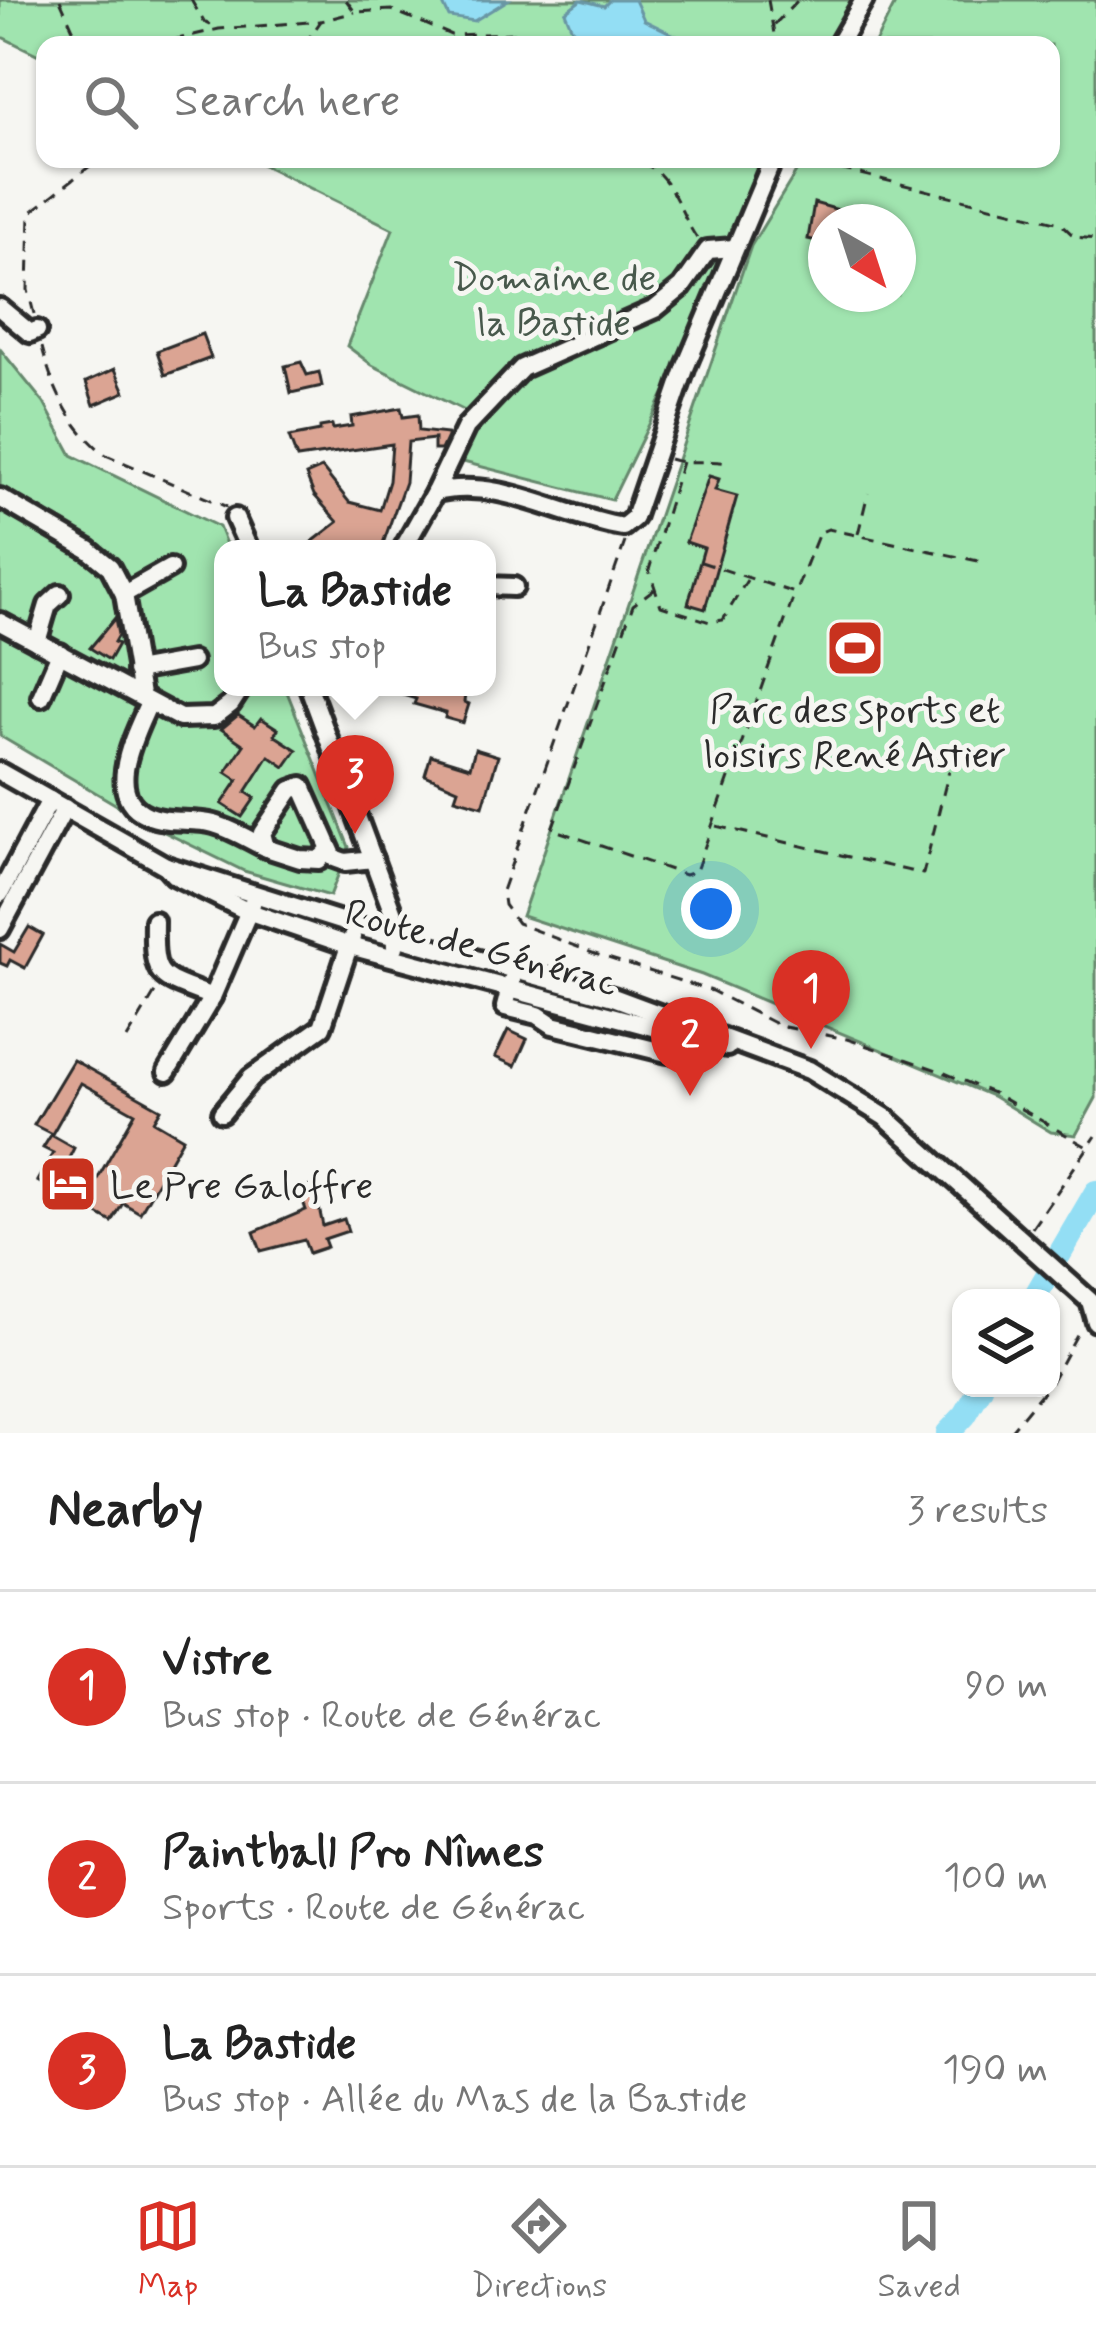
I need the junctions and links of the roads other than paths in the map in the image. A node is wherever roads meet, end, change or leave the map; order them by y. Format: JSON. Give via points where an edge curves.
{"nodes":[{"id":1,"x":864,"y":0,"type":"edge"},
{"id":2,"x":843,"y":36,"type":"edge"},
{"id":3,"x":769,"y":168,"type":"edge"},
{"id":4,"x":734,"y":248,"type":"junction"},
{"id":5,"x":0,"y":308,"type":"edge"},
{"id":6,"x":37,"y":331,"type":"road end"},
{"id":7,"x":434,"y":492,"type":"junction"},
{"id":8,"x":0,"y":497,"type":"edge"},
{"id":9,"x":235,"y":518,"type":"road end"},
{"id":10,"x":245,"y":540,"type":"edge"},
{"id":11,"x":408,"y":540,"type":"edge"},
{"id":12,"x":170,"y":568,"type":"dead end"},
{"id":13,"x":496,"y":586,"type":"edge"},
{"id":14,"x":514,"y":587,"type":"dead end"},
{"id":15,"x":60,"y":594,"type":"dead end"},
{"id":16,"x":124,"y":594,"type":"junction"},
{"id":17,"x":0,"y":622,"type":"edge"},
{"id":18,"x":38,"y":642,"type":"junction"},
{"id":19,"x":60,"y":653,"type":"junction"},
{"id":20,"x":192,"y":661,"type":"dead end"},
{"id":21,"x":136,"y":671,"type":"junction"},
{"id":22,"x":236,"y":696,"type":"edge"},
{"id":23,"x":312,"y":696,"type":"edge"},
{"id":24,"x":41,"y":697,"type":"dead end"},
{"id":25,"x":145,"y":699,"type":"junction"},
{"id":26,"x":0,"y":772,"type":"edge"},
{"id":27,"x":57,"y":804,"type":"junction"},
{"id":28,"x":266,"y":848,"type":"junction"},
{"id":29,"x":328,"y":850,"type":"junction"},
{"id":30,"x":373,"y":859,"type":"junction"},
{"id":31,"x":166,"y":866,"type":"junction"},
{"id":32,"x":214,"y":881,"type":"junction"},
{"id":33,"x":0,"y":894,"type":"edge"},
{"id":34,"x":302,"y":908,"type":"junction"},
{"id":35,"x":247,"y":911,"type":"junction"},
{"id":36,"x":394,"y":916,"type":"junction"},
{"id":37,"x":154,"y":921,"type":"dead end"},
{"id":38,"x":0,"y":929,"type":"edge"},
{"id":39,"x":353,"y":936,"type":"junction"},
{"id":40,"x":395,"y":943,"type":"junction"},
{"id":41,"x":460,"y":976,"type":"junction"},
{"id":42,"x":513,"y":977,"type":"junction"},
{"id":43,"x":212,"y":997,"type":"junction"},
{"id":44,"x":667,"y":1053,"type":"dead end"},
{"id":45,"x":792,"y":1064,"type":"junction"},
{"id":46,"x":166,"y":1072,"type":"dead end"},
{"id":47,"x":222,"y":1112,"type":"dead end"},
{"id":48,"x":1085,"y":1295,"type":"edge"},
{"id":49,"x":1096,"y":1322,"type":"edge"}],
"edges":[{"from":1,"to":2,"type":"street"},
{"from":3,"to":4,"type":"street"},
{"from":4,"to":7,"type":"street","via":[[708,250],[655,309],[522,368],[466,427]]},
{"from":4,"to":7,"type":"street","via":[[634,518],[623,526],[546,501],[458,487]]},
{"from":5,"to":6,"type":"street"},
{"from":7,"to":11,"type":"street"},
{"from":8,"to":16,"type":"street","via":[[89,550]]},
{"from":9,"to":10,"type":"street"},
{"from":12,"to":16,"type":"street"},
{"from":13,"to":14,"type":"street"},
{"from":15,"to":18,"type":"street","via":[[48,605]]},
{"from":16,"to":21,"type":"street"},
{"from":17,"to":18,"type":"street"},
{"from":18,"to":19,"type":"street"},
{"from":19,"to":24,"type":"street"},
{"from":19,"to":25,"type":"street"},
{"from":20,"to":21,"type":"street"},
{"from":21,"to":25,"type":"street"},
{"from":22,"to":25,"type":"street","via":[[214,717],[180,718]]},
{"from":23,"to":30,"type":"street"},
{"from":25,"to":28,"type":"street","via":[[123,775],[129,799],[145,814],[209,822]]},
{"from":26,"to":27,"type":"street","name":"Route de Générac"},
{"from":27,"to":31,"type":"street","name":"Route de Générac"},
{"from":27,"to":33,"type":"street"},
{"from":27,"to":38,"type":"street"},
{"from":28,"to":29,"type":"street","via":[[300,860],[319,860]]},
{"from":28,"to":29,"type":"street","via":[[262,833],[302,786]]},
{"from":29,"to":30,"type":"street","via":[[345,862]]},
{"from":30,"to":36,"type":"street"},
{"from":31,"to":32,"type":"street","name":"Route de Générac"},
{"from":31,"to":35,"type":"street","name":"Route de Générac"},
{"from":32,"to":34,"type":"street","name":"Route de Générac"},
{"from":32,"to":36,"type":"street","via":[[364,924]]},
{"from":34,"to":35,"type":"street","via":[[250,903]]},
{"from":34,"to":39,"type":"street","name":"Route de Générac"},
{"from":35,"to":39,"type":"street","name":"Route de Générac"},
{"from":35,"to":43,"type":"street"},
{"from":36,"to":40,"type":"street"},
{"from":37,"to":43,"type":"street","via":[[154,964],[164,978]]},
{"from":39,"to":40,"type":"street","name":"Route de Générac"},
{"from":39,"to":41,"type":"street","name":"Route de Générac"},
{"from":39,"to":47,"type":"street","via":[[322,1027],[251,1078]]},
{"from":40,"to":41,"type":"street"},
{"from":40,"to":42,"type":"street","name":"Route de Générac"},
{"from":41,"to":42,"type":"street","name":"Route de Générac"},
{"from":42,"to":44,"type":"street","via":[[505,1007]]},
{"from":42,"to":45,"type":"street","name":"Route de Générac"},
{"from":42,"to":45,"type":"street","name":"Route de Générac","via":[[580,988]]},
{"from":43,"to":46,"type":"street"},
{"from":45,"to":48,"type":"street","name":"Route de Générac","via":[[885,1117]]},
{"from":48,"to":49,"type":"street"}]}
